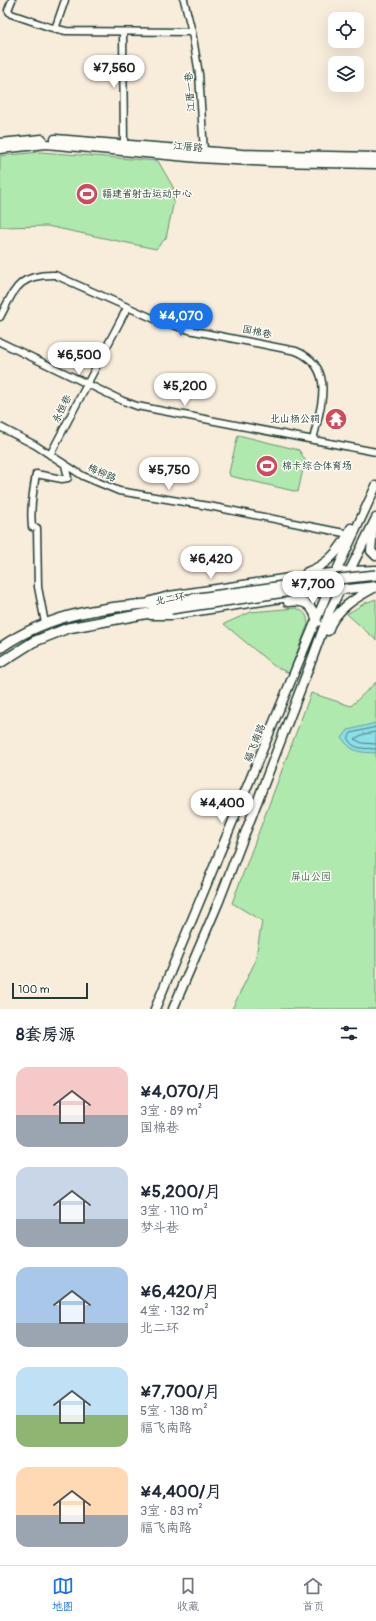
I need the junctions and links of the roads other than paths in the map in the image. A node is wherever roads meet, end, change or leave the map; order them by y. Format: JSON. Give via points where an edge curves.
{"nodes":[{"id":1,"x":12,"y":0,"type":"edge"},
{"id":2,"x":65,"y":0,"type":"edge"},
{"id":3,"x":184,"y":0,"type":"edge"},
{"id":4,"x":54,"y":29,"type":"junction"},
{"id":5,"x":192,"y":32,"type":"junction"},
{"id":6,"x":123,"y":33,"type":"junction"},
{"id":7,"x":0,"y":143,"type":"edge"},
{"id":8,"x":124,"y":145,"type":"junction"},
{"id":9,"x":0,"y":149,"type":"edge"},
{"id":10,"x":204,"y":152,"type":"junction"},
{"id":11,"x":376,"y":157,"type":"edge"},
{"id":12,"x":376,"y":164,"type":"edge"},
{"id":13,"x":127,"y":308,"type":"junction"},
{"id":14,"x":0,"y":317,"type":"edge"},
{"id":15,"x":0,"y":342,"type":"edge"},
{"id":16,"x":86,"y":384,"type":"junction"},
{"id":17,"x":0,"y":427,"type":"edge"},
{"id":18,"x":313,"y":440,"type":"junction"},
{"id":19,"x":376,"y":452,"type":"edge"},
{"id":20,"x":50,"y":455,"type":"junction"},
{"id":21,"x":65,"y":465,"type":"junction"},
{"id":22,"x":376,"y":480,"type":"edge"},
{"id":23,"x":376,"y":486,"type":"edge"},
{"id":24,"x":376,"y":518,"type":"edge"},
{"id":25,"x":349,"y":534,"type":"junction"},
{"id":26,"x":376,"y":556,"type":"edge"},
{"id":27,"x":376,"y":570,"type":"edge"},
{"id":28,"x":349,"y":571,"type":"junction"},
{"id":29,"x":376,"y":575,"type":"edge"},
{"id":30,"x":290,"y":578,"type":"junction"},
{"id":31,"x":376,"y":581,"type":"edge"},
{"id":32,"x":261,"y":582,"type":"junction"},
{"id":33,"x":376,"y":587,"type":"edge"},
{"id":34,"x":340,"y":589,"type":"junction"},
{"id":35,"x":329,"y":591,"type":"junction"},
{"id":36,"x":265,"y":601,"type":"junction"},
{"id":37,"x":137,"y":605,"type":"junction"},
{"id":38,"x":170,"y":605,"type":"junction"},
{"id":39,"x":227,"y":607,"type":"junction"},
{"id":40,"x":142,"y":615,"type":"junction"},
{"id":41,"x":317,"y":622,"type":"junction"},
{"id":42,"x":45,"y":623,"type":"junction"},
{"id":43,"x":0,"y":648,"type":"edge"},
{"id":44,"x":0,"y":663,"type":"edge"},
{"id":45,"x":306,"y":675,"type":"junction"},
{"id":46,"x":155,"y":1009,"type":"edge"},
{"id":47,"x":173,"y":1009,"type":"edge"}],
"edges":[{"from":1,"to":4,"type":"street","via":[[8,10],[11,14]]},
{"from":2,"to":4,"type":"street"},
{"from":3,"to":5,"type":"street","name":"江厝一巷"},
{"from":4,"to":6,"type":"street"},
{"from":5,"to":6,"type":"street"},
{"from":5,"to":10,"type":"street","name":"江厝一巷","via":[[199,74]]},
{"from":6,"to":8,"type":"street"},
{"from":7,"to":8,"type":"main road","name":"江厝路","via":[[49,139]]},
{"from":8,"to":10,"type":"main road","name":"江厝路"},
{"from":9,"to":12,"type":"main road","name":"江厝路","via":[[50,144],[214,158]]},
{"from":10,"to":11,"type":"main road","name":"江厝路"},
{"from":13,"to":14,"type":"street","name":"国棉巷","via":[[66,279],[55,275],[42,275],[22,282],[16,288]]},
{"from":13,"to":16,"type":"street","name":"永恒巷"},
{"from":13,"to":18,"type":"street","name":"国棉巷","via":[[189,330],[275,346],[305,355],[317,366],[323,380]]},
{"from":15,"to":16,"type":"street"},
{"from":16,"to":18,"type":"street","via":[[123,401],[153,410]]},
{"from":16,"to":20,"type":"street","name":"永恒巷"},
{"from":17,"to":20,"type":"street","name":"梅柳路"},
{"from":18,"to":19,"type":"street"},
{"from":20,"to":21,"type":"street","name":"梅柳路"},
{"from":21,"to":25,"type":"street","name":"梅柳路","via":[[83,476],[119,491],[214,506]]},
{"from":21,"to":42,"type":"street","via":[[68,478],[36,474],[30,513],[32,527],[37,528],[38,586]]},
{"from":22,"to":25,"type":"main road"},
{"from":23,"to":35,"type":"main road","name":"福飞南路"},
{"from":24,"to":26,"type":"main road","via":[[371,551]]},
{"from":24,"to":28,"type":"main road"},
{"from":25,"to":30,"type":"main road","via":[[321,567]]},
{"from":27,"to":28,"type":"main road"},
{"from":28,"to":30,"type":"main road"},
{"from":28,"to":34,"type":"main road"},
{"from":29,"to":38,"type":"highway","name":"北二环","bridge":true,"via":[[311,582]]},
{"from":30,"to":32,"type":"main road"},
{"from":31,"to":38,"type":"highway","name":"北二环","bridge":true},
{"from":32,"to":36,"type":"main road"},
{"from":32,"to":37,"type":"main road","via":[[169,596]]},
{"from":33,"to":34,"type":"main road"},
{"from":33,"to":45,"type":"main road","via":[[348,604],[331,622],[314,669]]},
{"from":34,"to":35,"type":"main road"},
{"from":34,"to":45,"type":"main road","via":[[326,618]]},
{"from":35,"to":36,"type":"main road"},
{"from":35,"to":41,"type":"main road","name":"福飞南路"},
{"from":36,"to":39,"type":"main road"},
{"from":37,"to":38,"type":"highway","name":"北二环"},
{"from":37,"to":42,"type":"highway","name":"北二环","via":[[63,616]]},
{"from":38,"to":40,"type":"highway","name":"北二环"},
{"from":39,"to":40,"type":"main road","via":[[172,616]]},
{"from":39,"to":41,"type":"main road","via":[[232,609],[298,601],[314,610]]},
{"from":40,"to":44,"type":"highway","name":"北二环","via":[[93,623],[49,635]]},
{"from":41,"to":46,"type":"main road","name":"福飞南路"},
{"from":42,"to":43,"type":"highway","name":"北二环"},
{"from":45,"to":47,"type":"main road","via":[[219,901]]}]}
